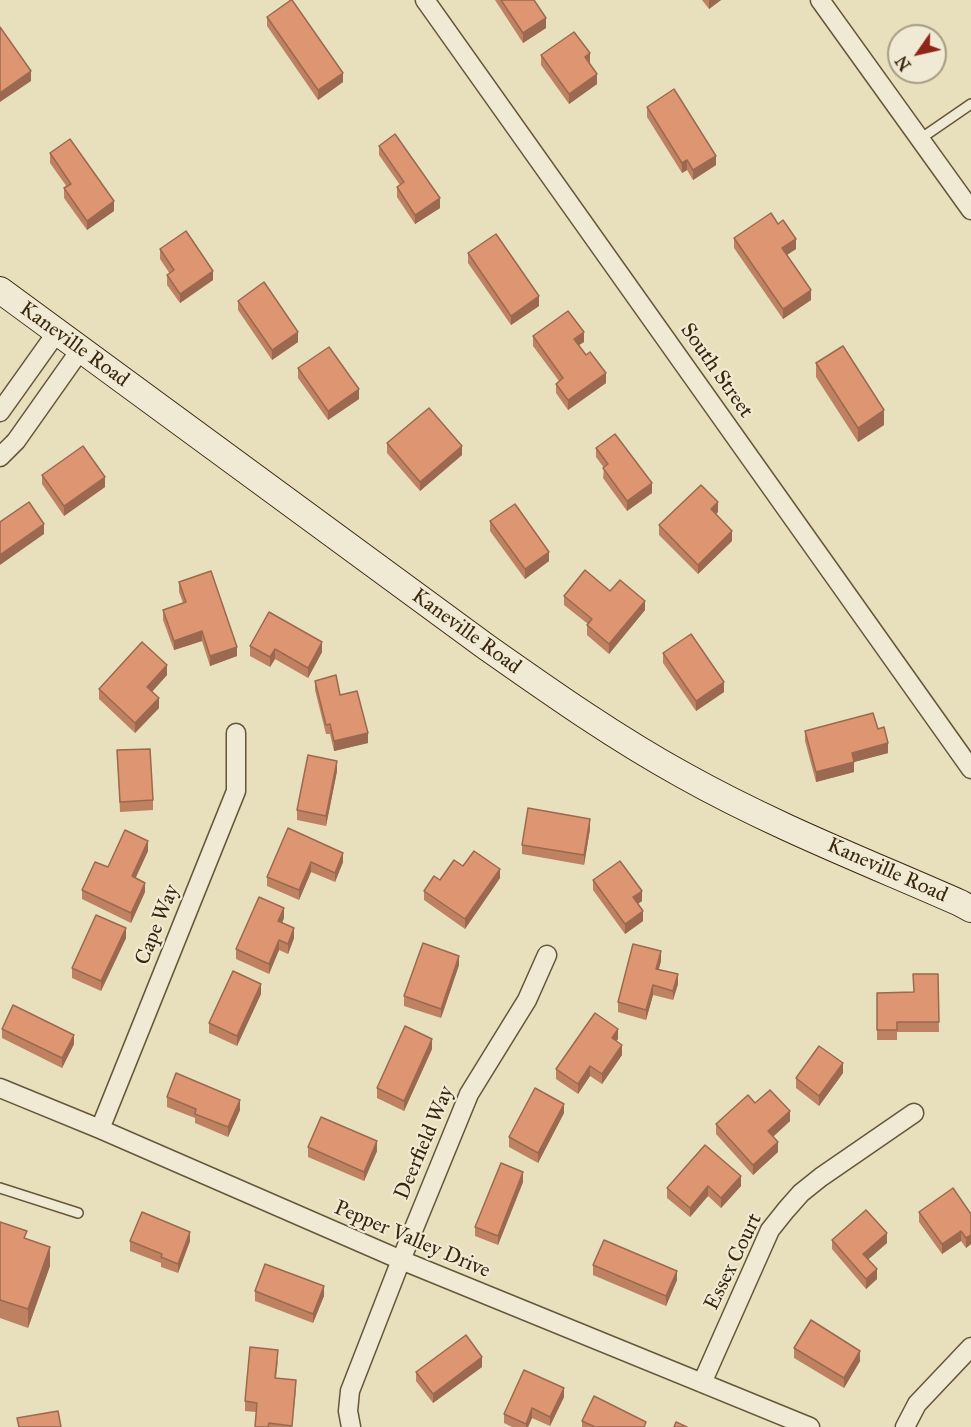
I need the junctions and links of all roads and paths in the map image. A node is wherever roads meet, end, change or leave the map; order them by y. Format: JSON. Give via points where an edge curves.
{"nodes":[{"id":1,"x":425,"y":0,"type":"edge"},
{"id":2,"x":820,"y":0,"type":"edge"},
{"id":3,"x":971,"y":104,"type":"edge"},
{"id":4,"x":920,"y":139,"type":"junction"},
{"id":5,"x":971,"y":210,"type":"edge"},
{"id":6,"x":0,"y":290,"type":"edge"},
{"id":7,"x":57,"y":332,"type":"junction"},
{"id":8,"x":81,"y":349,"type":"junction"},
{"id":9,"x":0,"y":412,"type":"edge"},
{"id":10,"x":0,"y":457,"type":"edge"},
{"id":11,"x":236,"y":733,"type":"dead end"},
{"id":12,"x":971,"y":768,"type":"edge"},
{"id":13,"x":971,"y":909,"type":"edge"},
{"id":14,"x":547,"y":955,"type":"dead end"},
{"id":15,"x":0,"y":1088,"type":"edge"},
{"id":16,"x":914,"y":1113,"type":"dead end"},
{"id":17,"x":100,"y":1129,"type":"junction"},
{"id":18,"x":0,"y":1188,"type":"edge"},
{"id":19,"x":78,"y":1214,"type":"dead end"},
{"id":20,"x":401,"y":1260,"type":"junction"},
{"id":21,"x":971,"y":1347,"type":"edge"},
{"id":22,"x":702,"y":1383,"type":"junction"},
{"id":23,"x":351,"y":1427,"type":"edge"},
{"id":24,"x":810,"y":1427,"type":"edge"},
{"id":25,"x":905,"y":1427,"type":"edge"}],
"edges":[{"from":1,"to":12,"type":"street","name":"South Street"},
{"from":2,"to":4,"type":"street"},
{"from":3,"to":4,"type":"lane"},
{"from":4,"to":5,"type":"street"},
{"from":6,"to":7,"type":"main road","name":"Kaneville Road"},
{"from":7,"to":8,"type":"main road","name":"Kaneville Road"},
{"from":7,"to":9,"type":"street"},
{"from":8,"to":10,"type":"street","via":[[16,441]]},
{"from":8,"to":13,"type":"main road","name":"Kaneville Road","via":[[485,646],[617,736],[745,807]]},
{"from":11,"to":17,"type":"street","name":"Cape Way","via":[[236,791]]},
{"from":14,"to":20,"type":"street","name":"Deerfield Way","via":[[527,1000],[470,1094]]},
{"from":15,"to":17,"type":"street","name":"Pepper Valley Drive"},
{"from":16,"to":22,"type":"street","name":"Essex Court","via":[[801,1193],[770,1230]]},
{"from":17,"to":20,"type":"street","name":"Pepper Valley Drive"},
{"from":18,"to":19,"type":"lane"},
{"from":20,"to":22,"type":"street","name":"Pepper Valley Drive"},
{"from":20,"to":23,"type":"street","name":"Deerfield Way","via":[[350,1390]]},
{"from":21,"to":25,"type":"street","via":[[917,1404]]},
{"from":22,"to":24,"type":"street","name":"Pepper Valley Drive"}]}
